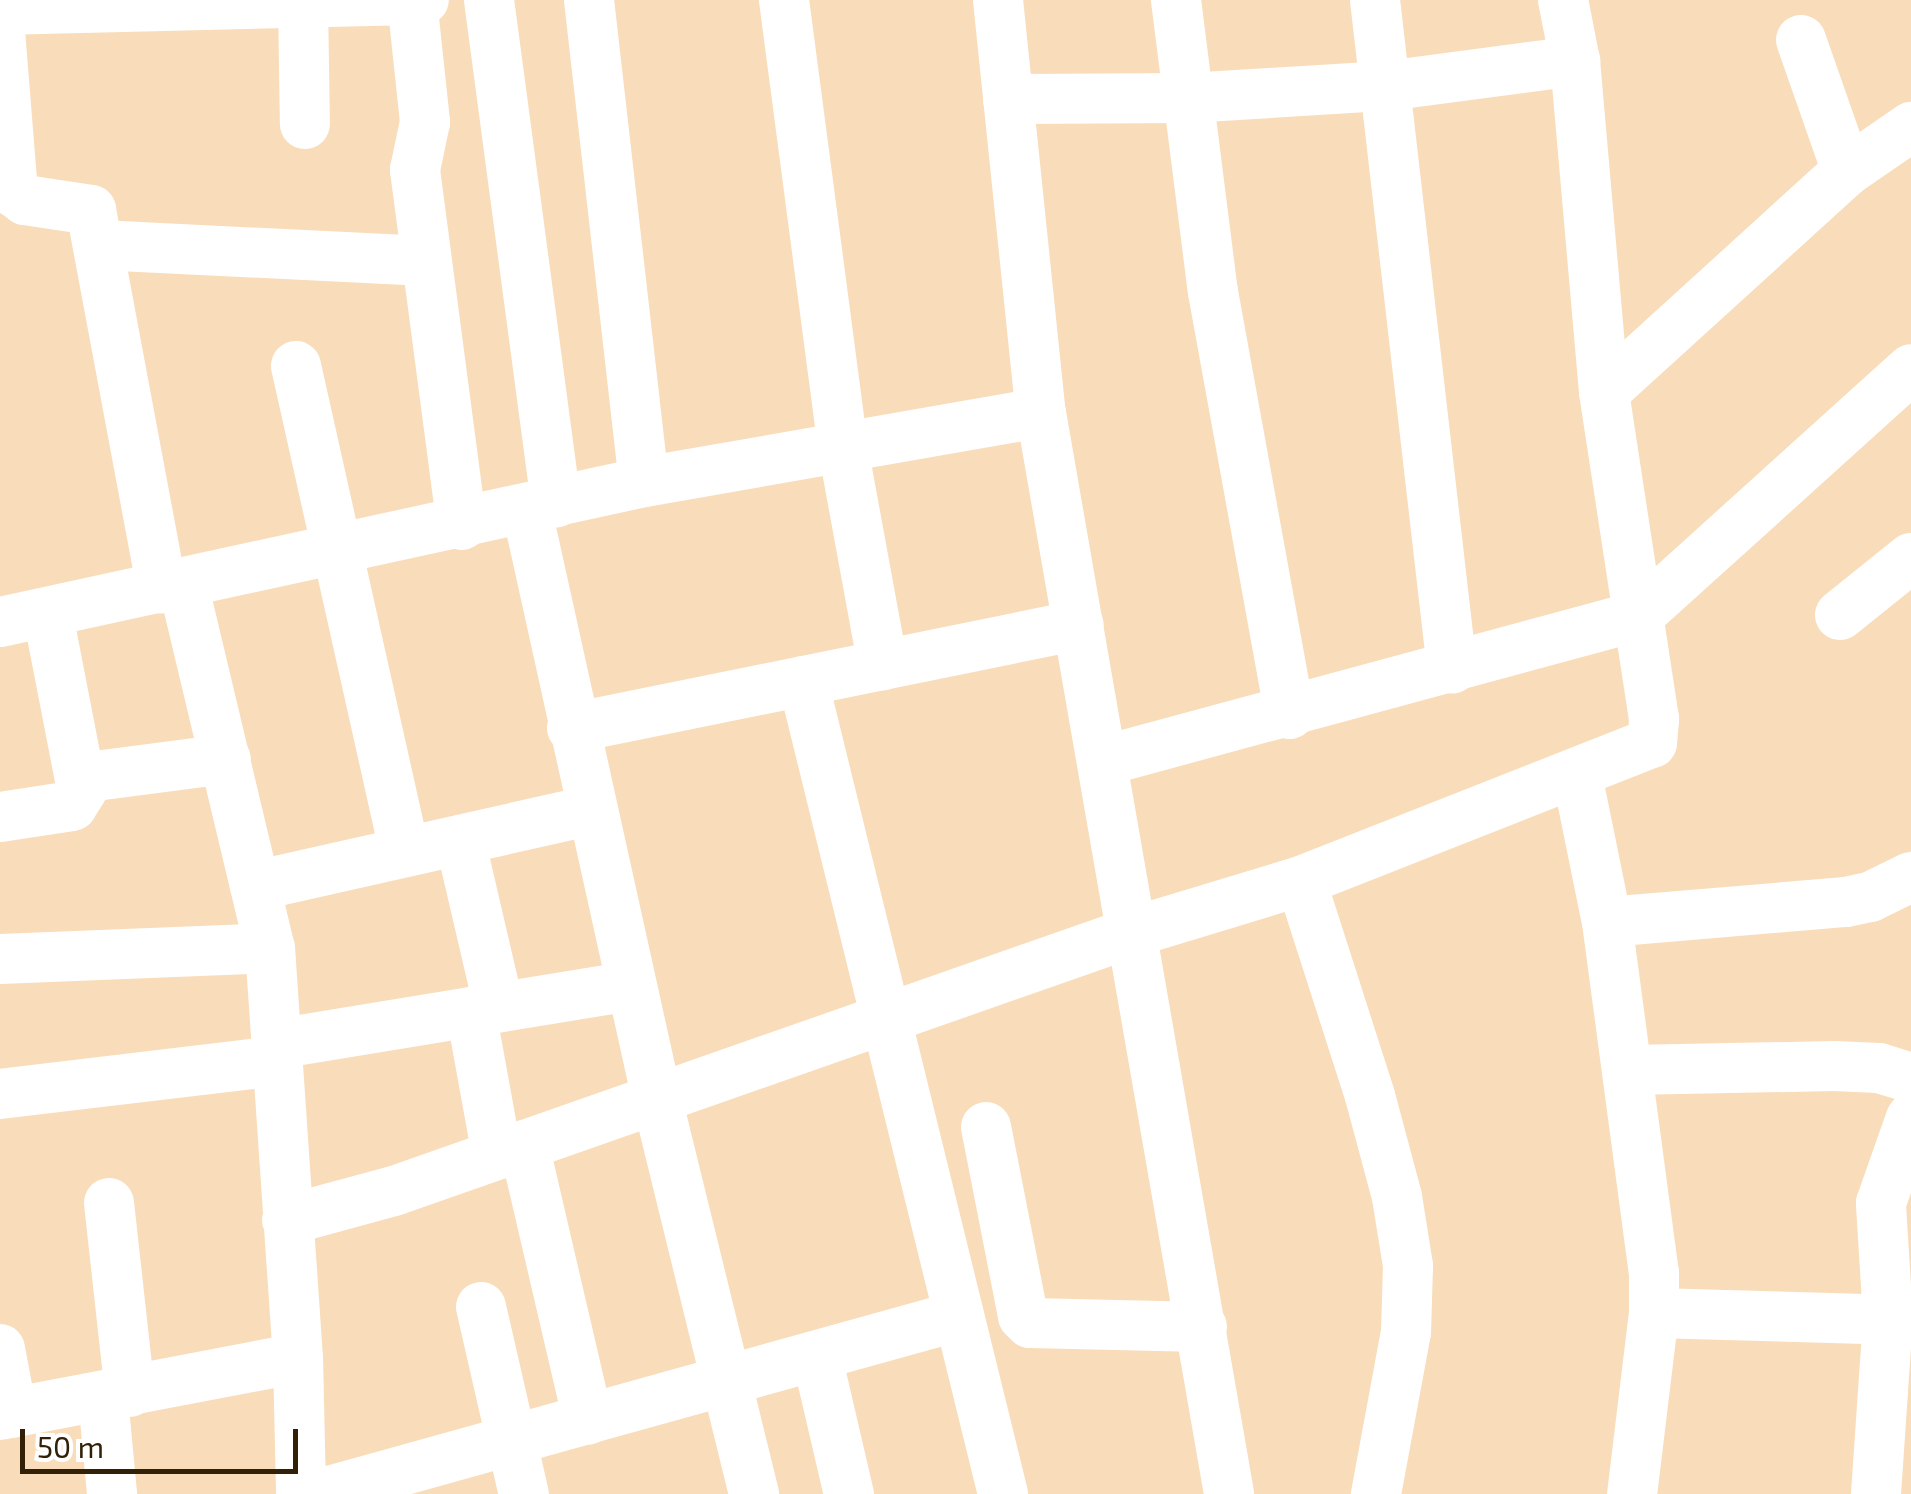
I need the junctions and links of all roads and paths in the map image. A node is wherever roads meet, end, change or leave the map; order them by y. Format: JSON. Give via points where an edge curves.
{"nodes":[{"id":1,"x":412,"y":0,"type":"edge"},
{"id":2,"x":424,"y":0,"type":"edge"},
{"id":3,"x":489,"y":0,"type":"edge"},
{"id":4,"x":589,"y":0,"type":"edge"},
{"id":5,"x":784,"y":0,"type":"edge"},
{"id":6,"x":998,"y":0,"type":"edge"},
{"id":7,"x":1176,"y":0,"type":"edge"},
{"id":8,"x":1376,"y":0,"type":"edge"},
{"id":9,"x":1564,"y":0,"type":"edge"},
{"id":10,"x":206,"y":3,"type":"edge"},
{"id":11,"x":304,"y":3,"type":"junction"},
{"id":12,"x":0,"y":10,"type":"edge"},
{"id":13,"x":0,"y":30,"type":"edge"},
{"id":14,"x":1801,"y":40,"type":"dead end"},
{"id":15,"x":1575,"y":61,"type":"junction"},
{"id":16,"x":1386,"y":86,"type":"junction"},
{"id":17,"x":1188,"y":98,"type":"junction"},
{"id":18,"x":1008,"y":99,"type":"junction"},
{"id":19,"x":305,"y":124,"type":"dead end"},
{"id":20,"x":1911,"y":127,"type":"edge"},
{"id":21,"x":1847,"y":171,"type":"junction"},
{"id":22,"x":98,"y":245,"type":"junction"},
{"id":23,"x":428,"y":261,"type":"junction"},
{"id":24,"x":296,"y":366,"type":"dead end"},
{"id":25,"x":1911,"y":369,"type":"edge"},
{"id":26,"x":1604,"y":392,"type":"junction"},
{"id":27,"x":1041,"y":412,"type":"junction"},
{"id":28,"x":843,"y":448,"type":"junction"},
{"id":29,"x":644,"y":482,"type":"junction"},
{"id":30,"x":542,"y":507,"type":"junction"},
{"id":31,"x":462,"y":525,"type":"junction"},
{"id":32,"x":335,"y":553,"type":"junction"},
{"id":33,"x":1911,"y":558,"type":"edge"},
{"id":34,"x":172,"y":586,"type":"junction"},
{"id":35,"x":1840,"y":615,"type":"dead end"},
{"id":36,"x":1638,"y":616,"type":"junction"},
{"id":37,"x":24,"y":619,"type":"edge"},
{"id":38,"x":1079,"y":625,"type":"junction"},
{"id":39,"x":884,"y":666,"type":"junction"},
{"id":40,"x":1452,"y":669,"type":"junction"},
{"id":41,"x":803,"y":682,"type":"junction"},
{"id":42,"x":1290,"y":714,"type":"junction"},
{"id":43,"x":572,"y":728,"type":"junction"},
{"id":44,"x":226,"y":758,"type":"junction"},
{"id":45,"x":1103,"y":760,"type":"junction"},
{"id":46,"x":1577,"y":775,"type":"junction"},
{"id":47,"x":80,"y":778,"type":"junction"},
{"id":48,"x":590,"y":810,"type":"junction"},
{"id":49,"x":0,"y":817,"type":"edge"},
{"id":50,"x":460,"y":840,"type":"junction"},
{"id":51,"x":405,"y":852,"type":"junction"},
{"id":52,"x":1911,"y":877,"type":"edge"},
{"id":53,"x":1302,"y":881,"type":"junction"},
{"id":54,"x":255,"y":886,"type":"junction"},
{"id":55,"x":1607,"y":922,"type":"junction"},
{"id":56,"x":1134,"y":932,"type":"junction"},
{"id":57,"x":270,"y":948,"type":"junction"},
{"id":58,"x":0,"y":959,"type":"edge"},
{"id":59,"x":631,"y":986,"type":"junction"},
{"id":60,"x":485,"y":1010,"type":"junction"},
{"id":61,"x":885,"y":1022,"type":"junction"},
{"id":62,"x":276,"y":1053,"type":"junction"},
{"id":63,"x":1629,"y":1070,"type":"junction"},
{"id":64,"x":1911,"y":1078,"type":"edge"},
{"id":65,"x":0,"y":1094,"type":"edge"},
{"id":66,"x":656,"y":1100,"type":"junction"},
{"id":67,"x":1911,"y":1118,"type":"edge"},
{"id":68,"x":986,"y":1127,"type":"dead end"},
{"id":69,"x":510,"y":1150,"type":"junction"},
{"id":70,"x":109,"y":1203,"type":"dead end"},
{"id":71,"x":1896,"y":1203,"type":"edge"},
{"id":72,"x":286,"y":1220,"type":"junction"},
{"id":73,"x":481,"y":1306,"type":"dead end"},
{"id":74,"x":1654,"y":1313,"type":"junction"},
{"id":75,"x":958,"y":1316,"type":"junction"},
{"id":76,"x":1899,"y":1320,"type":"edge"},
{"id":77,"x":1202,"y":1327,"type":"junction"},
{"id":78,"x":0,"y":1349,"type":"edge"},
{"id":79,"x":816,"y":1357,"type":"junction"},
{"id":80,"x":298,"y":1358,"type":"junction"},
{"id":81,"x":727,"y":1382,"type":"junction"},
{"id":82,"x":116,"y":1395,"type":"junction"},
{"id":83,"x":6,"y":1414,"type":"edge"},
{"id":84,"x":588,"y":1420,"type":"junction"},
{"id":85,"x":513,"y":1441,"type":"junction"},
{"id":86,"x":112,"y":1494,"type":"edge"},
{"id":87,"x":301,"y":1494,"type":"edge"},
{"id":88,"x":318,"y":1494,"type":"edge"},
{"id":89,"x":524,"y":1494,"type":"edge"},
{"id":90,"x":754,"y":1494,"type":"edge"},
{"id":91,"x":848,"y":1494,"type":"edge"},
{"id":92,"x":1003,"y":1494,"type":"edge"},
{"id":93,"x":1229,"y":1494,"type":"edge"},
{"id":94,"x":1376,"y":1494,"type":"edge"},
{"id":95,"x":1632,"y":1494,"type":"edge"},
{"id":96,"x":1876,"y":1494,"type":"edge"}],
"edges":[{"from":1,"to":2,"type":"street"},
{"from":1,"to":11,"type":"street"},
{"from":1,"to":23,"type":"street","via":[[425,122],[415,170]]},
{"from":3,"to":30,"type":"street"},
{"from":4,"to":29,"type":"street"},
{"from":5,"to":28,"type":"street"},
{"from":6,"to":18,"type":"street"},
{"from":7,"to":17,"type":"street"},
{"from":8,"to":16,"type":"street"},
{"from":9,"to":15,"type":"street"},
{"from":10,"to":11,"type":"street"},
{"from":10,"to":12,"type":"street"},
{"from":11,"to":19,"type":"street"},
{"from":13,"to":22,"type":"street","via":[[13,191],[25,200],[92,210]]},
{"from":14,"to":21,"type":"street"},
{"from":15,"to":16,"type":"street"},
{"from":15,"to":26,"type":"street"},
{"from":16,"to":17,"type":"street"},
{"from":16,"to":40,"type":"street"},
{"from":17,"to":18,"type":"street"},
{"from":17,"to":42,"type":"street","via":[[1212,292]]},
{"from":18,"to":27,"type":"street"},
{"from":20,"to":21,"type":"street"},
{"from":21,"to":26,"type":"street"},
{"from":22,"to":23,"type":"street"},
{"from":22,"to":34,"type":"street"},
{"from":23,"to":31,"type":"street"},
{"from":24,"to":32,"type":"street"},
{"from":25,"to":36,"type":"street"},
{"from":26,"to":36,"type":"street"},
{"from":27,"to":28,"type":"street"},
{"from":27,"to":38,"type":"street"},
{"from":28,"to":29,"type":"street"},
{"from":28,"to":39,"type":"street"},
{"from":29,"to":30,"type":"street"},
{"from":30,"to":31,"type":"street"},
{"from":30,"to":43,"type":"street"},
{"from":31,"to":32,"type":"street"},
{"from":32,"to":34,"type":"street"},
{"from":32,"to":51,"type":"street"},
{"from":33,"to":35,"type":"street"},
{"from":34,"to":37,"type":"street"},
{"from":34,"to":44,"type":"street"},
{"from":36,"to":40,"type":"street"},
{"from":36,"to":46,"type":"street","via":[[1652,743]]},
{"from":37,"to":47,"type":"street"},
{"from":38,"to":39,"type":"street"},
{"from":38,"to":45,"type":"street"},
{"from":39,"to":41,"type":"street"},
{"from":40,"to":42,"type":"street"},
{"from":41,"to":43,"type":"street"},
{"from":41,"to":61,"type":"street"},
{"from":42,"to":45,"type":"street"},
{"from":43,"to":48,"type":"street"},
{"from":44,"to":47,"type":"street"},
{"from":44,"to":54,"type":"street"},
{"from":45,"to":56,"type":"street"},
{"from":46,"to":53,"type":"street"},
{"from":46,"to":55,"type":"street"},
{"from":47,"to":49,"type":"street","via":[[82,790],[72,806]]},
{"from":48,"to":50,"type":"street"},
{"from":48,"to":59,"type":"street"},
{"from":50,"to":51,"type":"street"},
{"from":50,"to":60,"type":"street"},
{"from":51,"to":54,"type":"street"},
{"from":52,"to":55,"type":"street","via":[[1846,902]]},
{"from":53,"to":56,"type":"street"},
{"from":53,"to":94,"type":"street","via":[[1370,1096],[1408,1266],[1406,1332]]},
{"from":54,"to":57,"type":"street"},
{"from":55,"to":63,"type":"street"},
{"from":56,"to":61,"type":"street"},
{"from":56,"to":77,"type":"street"},
{"from":57,"to":58,"type":"street"},
{"from":57,"to":62,"type":"street"},
{"from":59,"to":60,"type":"street"},
{"from":59,"to":66,"type":"street"},
{"from":60,"to":62,"type":"street"},
{"from":60,"to":69,"type":"street"},
{"from":61,"to":66,"type":"street"},
{"from":61,"to":75,"type":"street"},
{"from":62,"to":65,"type":"street"},
{"from":62,"to":72,"type":"street"},
{"from":63,"to":64,"type":"street","via":[[1834,1066]]},
{"from":63,"to":74,"type":"street"},
{"from":66,"to":69,"type":"street"},
{"from":66,"to":81,"type":"street"},
{"from":67,"to":71,"type":"street"},
{"from":68,"to":77,"type":"street","via":[[1023,1316],[1030,1324]]},
{"from":69,"to":72,"type":"street"},
{"from":69,"to":84,"type":"street"},
{"from":70,"to":82,"type":"street"},
{"from":71,"to":76,"type":"street"},
{"from":72,"to":80,"type":"street"},
{"from":73,"to":85,"type":"street"},
{"from":74,"to":76,"type":"street"},
{"from":74,"to":95,"type":"street"},
{"from":75,"to":79,"type":"street"},
{"from":75,"to":92,"type":"street"},
{"from":76,"to":96,"type":"street"},
{"from":77,"to":93,"type":"street"},
{"from":78,"to":83,"type":"street"},
{"from":79,"to":81,"type":"street"},
{"from":79,"to":91,"type":"street"},
{"from":80,"to":82,"type":"street"},
{"from":80,"to":87,"type":"street"},
{"from":81,"to":84,"type":"street"},
{"from":81,"to":90,"type":"street"},
{"from":82,"to":83,"type":"street"},
{"from":82,"to":86,"type":"street"},
{"from":84,"to":85,"type":"street"},
{"from":85,"to":88,"type":"street"},
{"from":85,"to":89,"type":"street"}]}
